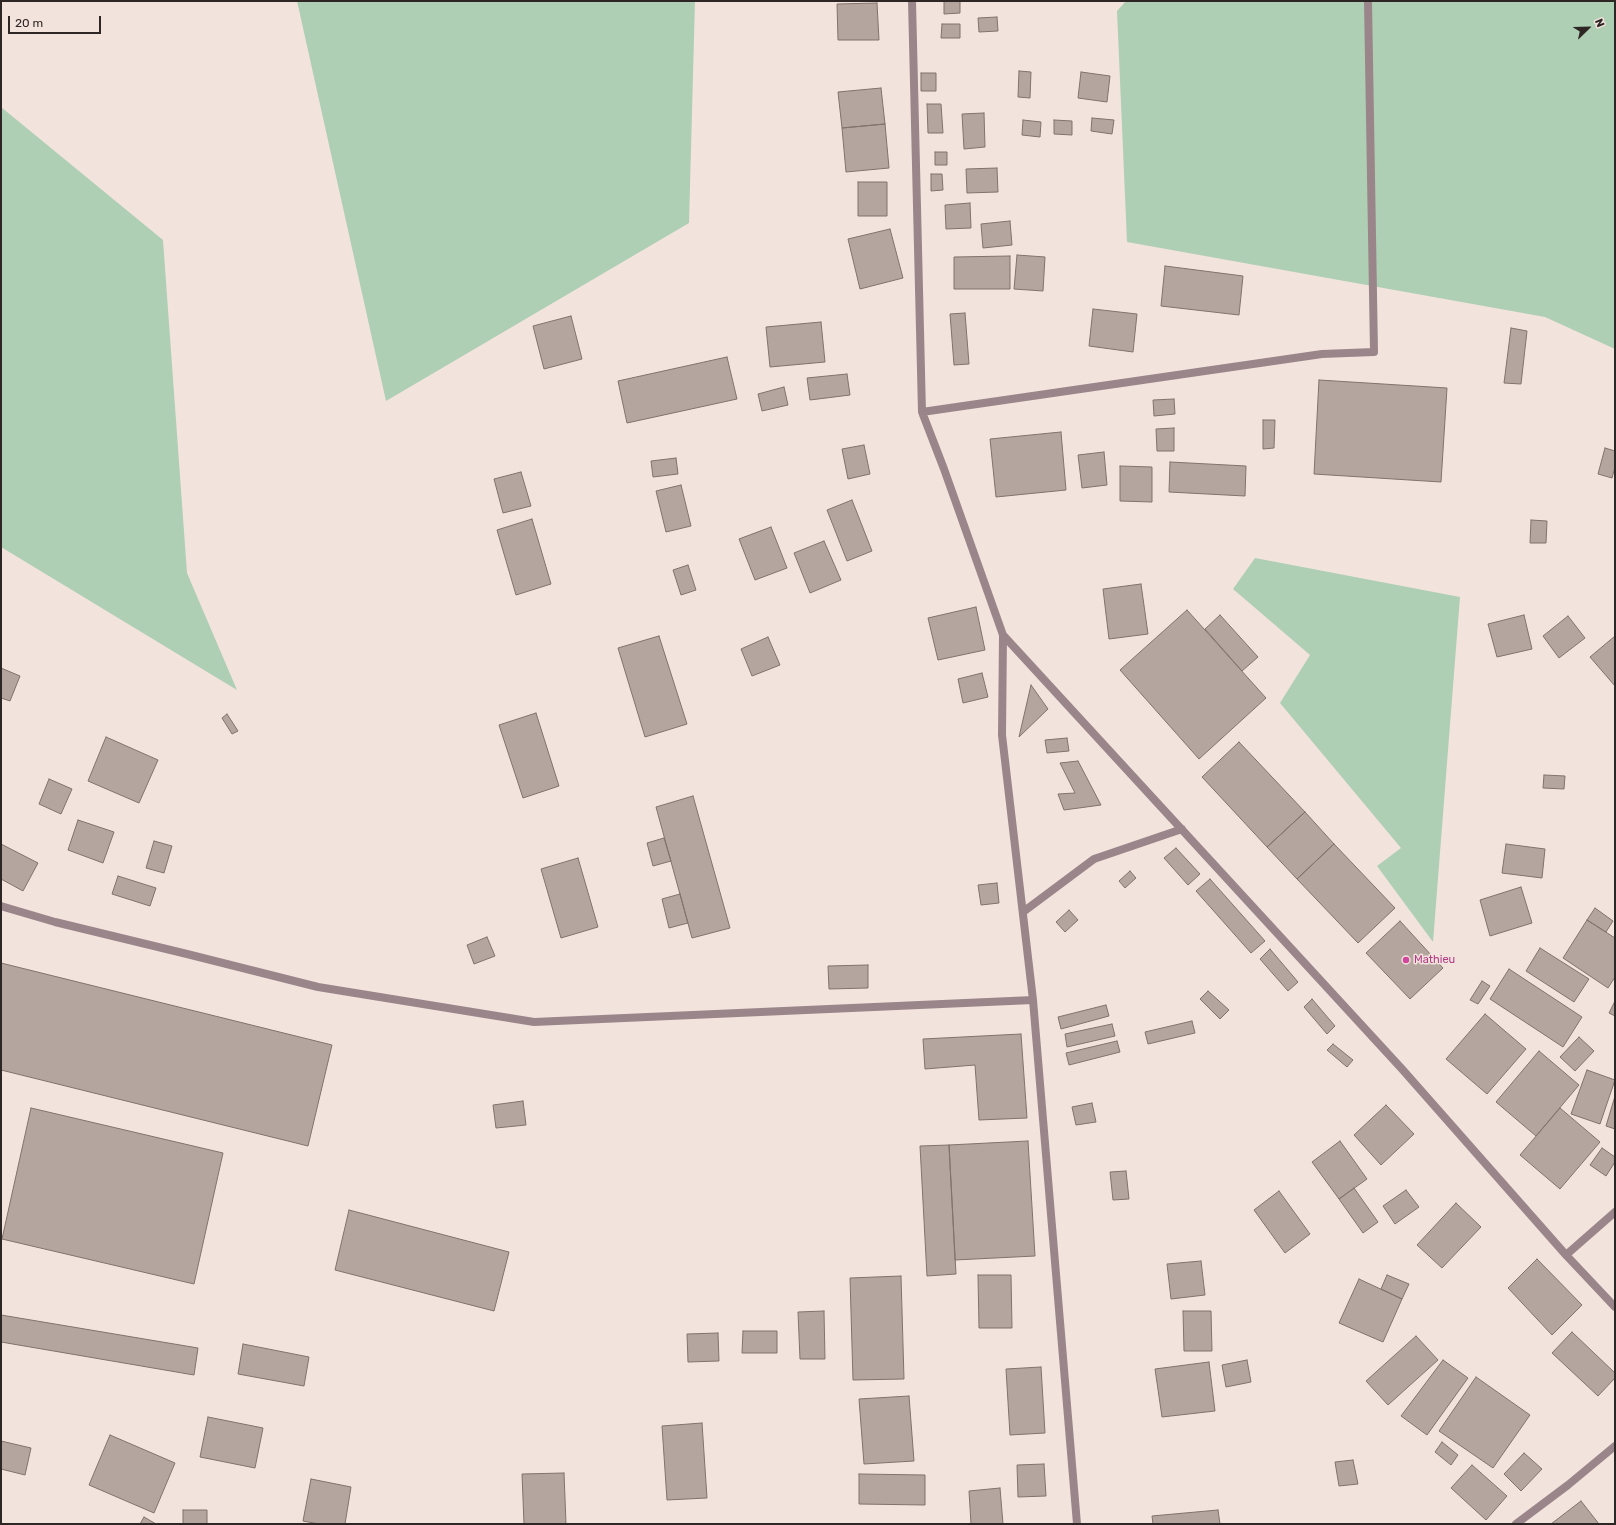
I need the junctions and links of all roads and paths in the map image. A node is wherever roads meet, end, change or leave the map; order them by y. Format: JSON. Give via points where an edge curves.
{"nodes":[{"id":1,"x":912,"y":1,"type":"edge"},
{"id":2,"x":1368,"y":1,"type":"edge"},
{"id":3,"x":922,"y":412,"type":"junction"},
{"id":4,"x":1004,"y":635,"type":"junction"},
{"id":5,"x":1182,"y":829,"type":"junction"},
{"id":6,"x":1,"y":906,"type":"edge"},
{"id":7,"x":1022,"y":912,"type":"junction"},
{"id":8,"x":1033,"y":1000,"type":"junction"},
{"id":9,"x":1615,"y":1212,"type":"edge"},
{"id":10,"x":1566,"y":1255,"type":"junction"},
{"id":11,"x":1615,"y":1307,"type":"edge"},
{"id":12,"x":1615,"y":1446,"type":"edge"},
{"id":13,"x":1077,"y":1524,"type":"edge"},
{"id":14,"x":1516,"y":1524,"type":"edge"}],
"edges":[{"from":1,"to":3,"type":"street"},
{"from":2,"to":3,"type":"street","via":[[1374,352],[1322,354]]},
{"from":3,"to":4,"type":"street"},
{"from":4,"to":5,"type":"street"},
{"from":4,"to":7,"type":"street","via":[[1002,734]]},
{"from":5,"to":7,"type":"street","via":[[1094,859]]},
{"from":5,"to":10,"type":"street","via":[[1402,1069]]},
{"from":6,"to":8,"type":"street","via":[[318,988],[534,1022]]},
{"from":7,"to":8,"type":"street"},
{"from":8,"to":13,"type":"street"},
{"from":9,"to":10,"type":"street"},
{"from":10,"to":11,"type":"street"},
{"from":12,"to":14,"type":"street"}]}
